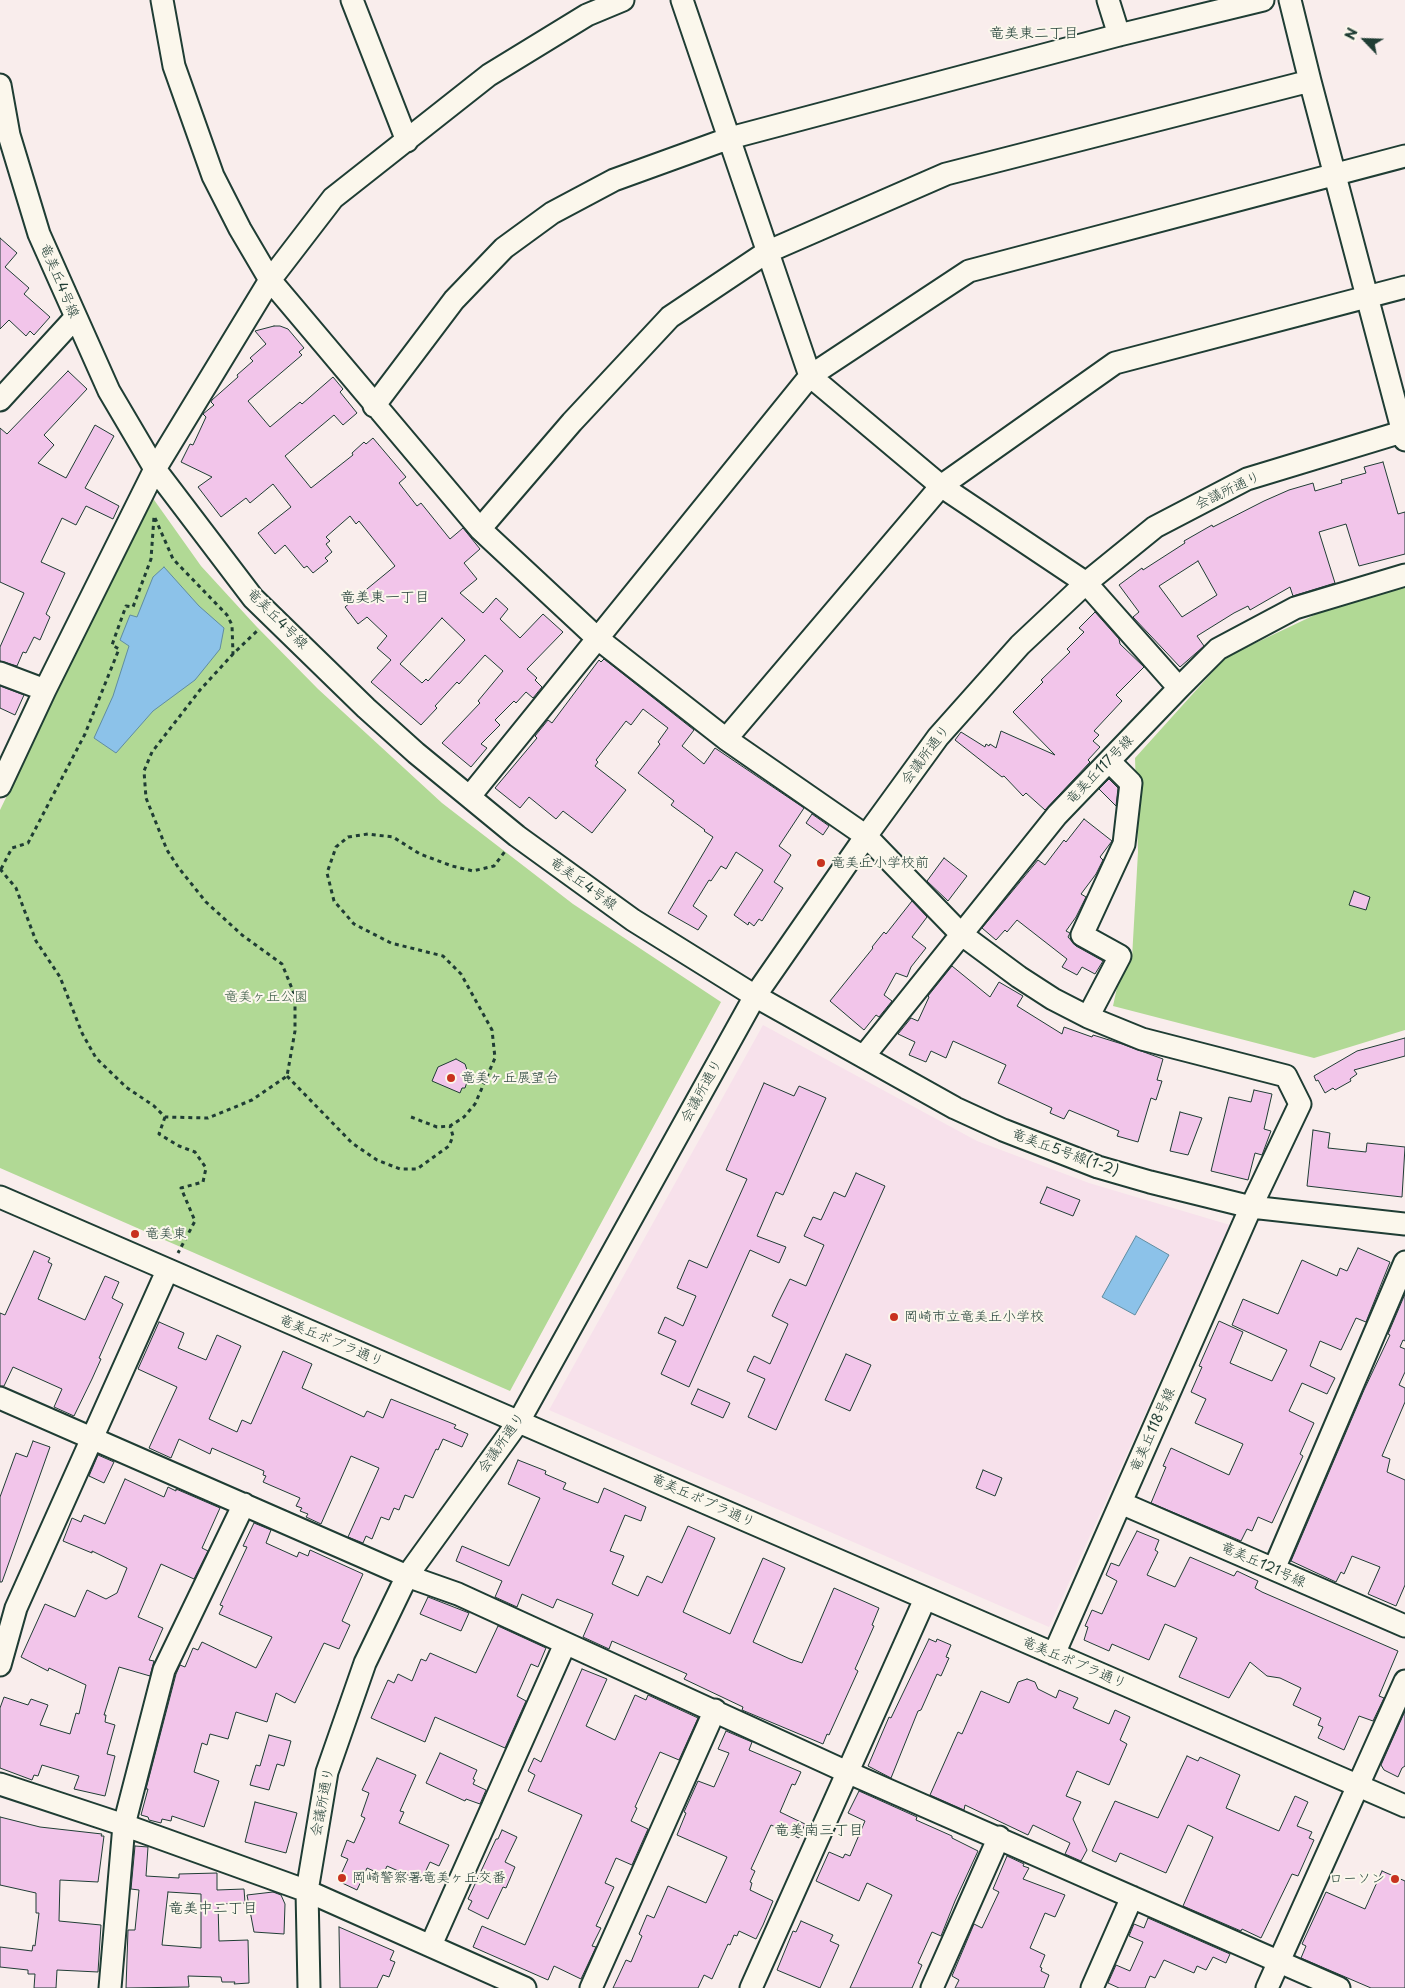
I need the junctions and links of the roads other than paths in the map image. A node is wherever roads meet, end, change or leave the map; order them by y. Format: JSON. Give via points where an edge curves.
{"nodes":[{"id":1,"x":162,"y":0,"type":"edge"},
{"id":2,"x":352,"y":0,"type":"edge"},
{"id":3,"x":623,"y":0,"type":"edge"},
{"id":4,"x":682,"y":0,"type":"edge"},
{"id":5,"x":1108,"y":0,"type":"edge"},
{"id":6,"x":1263,"y":0,"type":"edge"},
{"id":7,"x":1290,"y":0,"type":"edge"},
{"id":8,"x":1119,"y":35,"type":"junction"},
{"id":9,"x":1310,"y":81,"type":"junction"},
{"id":10,"x":0,"y":85,"type":"edge"},
{"id":11,"x":730,"y":138,"type":"junction"},
{"id":12,"x":5,"y":140,"type":"edge"},
{"id":13,"x":407,"y":141,"type":"junction"},
{"id":14,"x":1405,"y":156,"type":"edge"},
{"id":15,"x":1336,"y":175,"type":"junction"},
{"id":16,"x":767,"y":252,"type":"junction"},
{"id":17,"x":270,"y":280,"type":"junction"},
{"id":18,"x":1405,"y":286,"type":"edge"},
{"id":19,"x":1368,"y":297,"type":"junction"},
{"id":20,"x":75,"y":318,"type":"junction"},
{"id":21,"x":810,"y":376,"type":"junction"},
{"id":22,"x":0,"y":400,"type":"edge"},
{"id":23,"x":374,"y":406,"type":"junction"},
{"id":24,"x":1404,"y":434,"type":"edge"},
{"id":25,"x":155,"y":469,"type":"junction"},
{"id":26,"x":940,"y":486,"type":"junction"},
{"id":27,"x":480,"y":529,"type":"junction"},
{"id":28,"x":1405,"y":575,"type":"edge"},
{"id":29,"x":1086,"y":583,"type":"junction"},
{"id":30,"x":597,"y":638,"type":"junction"},
{"id":31,"x":0,"y":673,"type":"edge"},
{"id":32,"x":1179,"y":688,"type":"junction"},
{"id":33,"x":46,"y":690,"type":"junction"},
{"id":34,"x":726,"y":739,"type":"junction"},
{"id":35,"x":1109,"y":761,"type":"junction"},
{"id":36,"x":0,"y":786,"type":"edge"},
{"id":37,"x":470,"y":796,"type":"junction"},
{"id":38,"x":866,"y":836,"type":"junction"},
{"id":39,"x":961,"y":934,"type":"junction"},
{"id":40,"x":755,"y":996,"type":"junction"},
{"id":41,"x":1088,"y":1017,"type":"junction"},
{"id":42,"x":864,"y":1056,"type":"junction"},
{"id":43,"x":0,"y":1197,"type":"edge"},
{"id":44,"x":1251,"y":1207,"type":"junction"},
{"id":45,"x":1405,"y":1224,"type":"edge"},
{"id":46,"x":1405,"y":1262,"type":"edge"},
{"id":47,"x":167,"y":1271,"type":"junction"},
{"id":48,"x":0,"y":1398,"type":"edge"},
{"id":49,"x":519,"y":1421,"type":"junction"},
{"id":50,"x":91,"y":1438,"type":"junction"},
{"id":51,"x":1121,"y":1503,"type":"junction"},
{"id":52,"x":244,"y":1504,"type":"junction"},
{"id":53,"x":1274,"y":1569,"type":"junction"},
{"id":54,"x":407,"y":1576,"type":"junction"},
{"id":55,"x":925,"y":1599,"type":"junction"},
{"id":56,"x":1405,"y":1626,"type":"edge"},
{"id":57,"x":565,"y":1644,"type":"junction"},
{"id":58,"x":1054,"y":1654,"type":"junction"},
{"id":59,"x":0,"y":1664,"type":"edge"},
{"id":60,"x":1405,"y":1680,"type":"edge"},
{"id":61,"x":715,"y":1710,"type":"junction"},
{"id":62,"x":848,"y":1772,"type":"junction"},
{"id":63,"x":0,"y":1784,"type":"edge"},
{"id":64,"x":1358,"y":1786,"type":"junction"},
{"id":65,"x":1405,"y":1806,"type":"edge"},
{"id":66,"x":124,"y":1825,"type":"junction"},
{"id":67,"x":999,"y":1837,"type":"junction"},
{"id":68,"x":307,"y":1891,"type":"junction"},
{"id":69,"x":1132,"y":1897,"type":"junction"},
{"id":70,"x":430,"y":1945,"type":"junction"},
{"id":71,"x":1279,"y":1961,"type":"junction"},
{"id":72,"x":110,"y":1988,"type":"edge"},
{"id":73,"x":309,"y":1988,"type":"edge"},
{"id":74,"x":525,"y":1988,"type":"edge"},
{"id":75,"x":591,"y":1988,"type":"edge"},
{"id":76,"x":751,"y":1988,"type":"edge"},
{"id":77,"x":932,"y":1988,"type":"edge"},
{"id":78,"x":1092,"y":1988,"type":"edge"},
{"id":79,"x":1267,"y":1988,"type":"edge"},
{"id":80,"x":1339,"y":1988,"type":"edge"}],
"edges":[{"from":1,"to":17,"type":"street","via":[[174,66],[213,176]]},
{"from":2,"to":13,"type":"street"},
{"from":3,"to":13,"type":"street","via":[[587,15],[489,75]]},
{"from":4,"to":11,"type":"street"},
{"from":5,"to":8,"type":"street"},
{"from":6,"to":8,"type":"street"},
{"from":7,"to":9,"type":"street"},
{"from":8,"to":11,"type":"street"},
{"from":9,"to":15,"type":"street"},
{"from":9,"to":16,"type":"street","via":[[946,174]]},
{"from":10,"to":12,"type":"street","name":"竜美丘4号線"},
{"from":11,"to":16,"type":"street"},
{"from":11,"to":23,"type":"street","via":[[614,180],[552,213],[504,248],[454,300]]},
{"from":12,"to":20,"type":"street","name":"竜美丘4号線","via":[[39,234]]},
{"from":13,"to":17,"type":"street","via":[[333,198]]},
{"from":14,"to":15,"type":"street"},
{"from":15,"to":19,"type":"street"},
{"from":15,"to":21,"type":"street","via":[[969,271]]},
{"from":16,"to":21,"type":"street"},
{"from":16,"to":27,"type":"street","via":[[670,317],[572,422]]},
{"from":17,"to":23,"type":"street"},
{"from":17,"to":25,"type":"street"},
{"from":18,"to":19,"type":"street"},
{"from":19,"to":24,"type":"street"},
{"from":19,"to":26,"type":"street","via":[[1115,363]]},
{"from":20,"to":22,"type":"street"},
{"from":20,"to":25,"type":"street","name":"竜美丘4号線","via":[[109,391]]},
{"from":21,"to":26,"type":"street"},
{"from":21,"to":30,"type":"street"},
{"from":23,"to":27,"type":"street"},
{"from":24,"to":29,"type":"street","name":"会議所通り","via":[[1247,479],[1155,527]]},
{"from":25,"to":33,"type":"street"},
{"from":25,"to":37,"type":"street","name":"竜美丘4号線","via":[[253,598],[366,708]]},
{"from":26,"to":29,"type":"street"},
{"from":26,"to":34,"type":"street"},
{"from":27,"to":30,"type":"street"},
{"from":28,"to":32,"type":"street","name":"竜美丘117号線","via":[[1295,608],[1218,649]]},
{"from":29,"to":32,"type":"street"},
{"from":29,"to":38,"type":"street","name":"会議所通り","via":[[1020,645],[938,737]]},
{"from":30,"to":34,"type":"street"},
{"from":30,"to":37,"type":"street"},
{"from":31,"to":33,"type":"street"},
{"from":32,"to":35,"type":"street","name":"竜美丘117号線"},
{"from":33,"to":36,"type":"street"},
{"from":34,"to":38,"type":"street"},
{"from":35,"to":39,"type":"street","name":"竜美丘117号線","via":[[1057,815]]},
{"from":35,"to":41,"type":"street","via":[[1130,783],[1124,844],[1082,935],[1120,956]]},
{"from":37,"to":40,"type":"street","name":"竜美丘4号線","via":[[517,836],[633,920]]},
{"from":38,"to":39,"type":"street"},
{"from":38,"to":40,"type":"street","name":"会議所通り"},
{"from":39,"to":41,"type":"street","via":[[1019,978]]},
{"from":39,"to":42,"type":"street","name":"竜美丘117号線"},
{"from":40,"to":42,"type":"street","name":"竜美丘5号線(1-2)"},
{"from":40,"to":49,"type":"street","name":"会議所通り"},
{"from":41,"to":44,"type":"street","name":"竜美丘118号線","via":[[1142,1039],[1286,1076],[1300,1104]]},
{"from":42,"to":44,"type":"street","name":"竜美丘5号線(1-2)","via":[[955,1108],[1098,1167]]},
{"from":43,"to":47,"type":"street","name":"竜美丘ポプラ通り"},
{"from":44,"to":45,"type":"street","name":"竜美丘5号線(1-2)"},
{"from":44,"to":51,"type":"street","name":"竜美丘118号線"},
{"from":46,"to":53,"type":"street"},
{"from":47,"to":49,"type":"street","name":"竜美丘ポプラ通り"},
{"from":47,"to":50,"type":"street"},
{"from":48,"to":50,"type":"street"},
{"from":49,"to":54,"type":"street","name":"会議所通り"},
{"from":49,"to":55,"type":"street","name":"竜美丘ポプラ通り"},
{"from":50,"to":52,"type":"street"},
{"from":50,"to":59,"type":"street","via":[[16,1608]]},
{"from":51,"to":53,"type":"street","name":"竜美丘121号線"},
{"from":51,"to":58,"type":"street","name":"竜美丘118号線"},
{"from":52,"to":54,"type":"street"},
{"from":52,"to":66,"type":"street","via":[[164,1670]]},
{"from":53,"to":56,"type":"street","name":"竜美丘121号線"},
{"from":54,"to":57,"type":"street","via":[[458,1594]]},
{"from":54,"to":68,"type":"street","name":"会議所通り","via":[[364,1663],[327,1772]]},
{"from":55,"to":58,"type":"street","name":"竜美丘ポプラ通り"},
{"from":55,"to":62,"type":"street"},
{"from":57,"to":61,"type":"street"},
{"from":57,"to":70,"type":"street"},
{"from":58,"to":64,"type":"street","name":"竜美丘ポプラ通り"},
{"from":60,"to":64,"type":"street"},
{"from":61,"to":62,"type":"street"},
{"from":61,"to":75,"type":"street"},
{"from":62,"to":67,"type":"street"},
{"from":62,"to":76,"type":"street"},
{"from":63,"to":66,"type":"street"},
{"from":64,"to":65,"type":"street","name":"竜美丘ポプラ通り"},
{"from":64,"to":71,"type":"street"},
{"from":66,"to":68,"type":"street"},
{"from":66,"to":72,"type":"street"},
{"from":67,"to":69,"type":"street"},
{"from":67,"to":77,"type":"street"},
{"from":68,"to":70,"type":"street"},
{"from":68,"to":73,"type":"street","name":"会議所通り"},
{"from":69,"to":71,"type":"street"},
{"from":69,"to":78,"type":"street"},
{"from":70,"to":74,"type":"street"},
{"from":71,"to":79,"type":"street"},
{"from":71,"to":80,"type":"street"}]}
